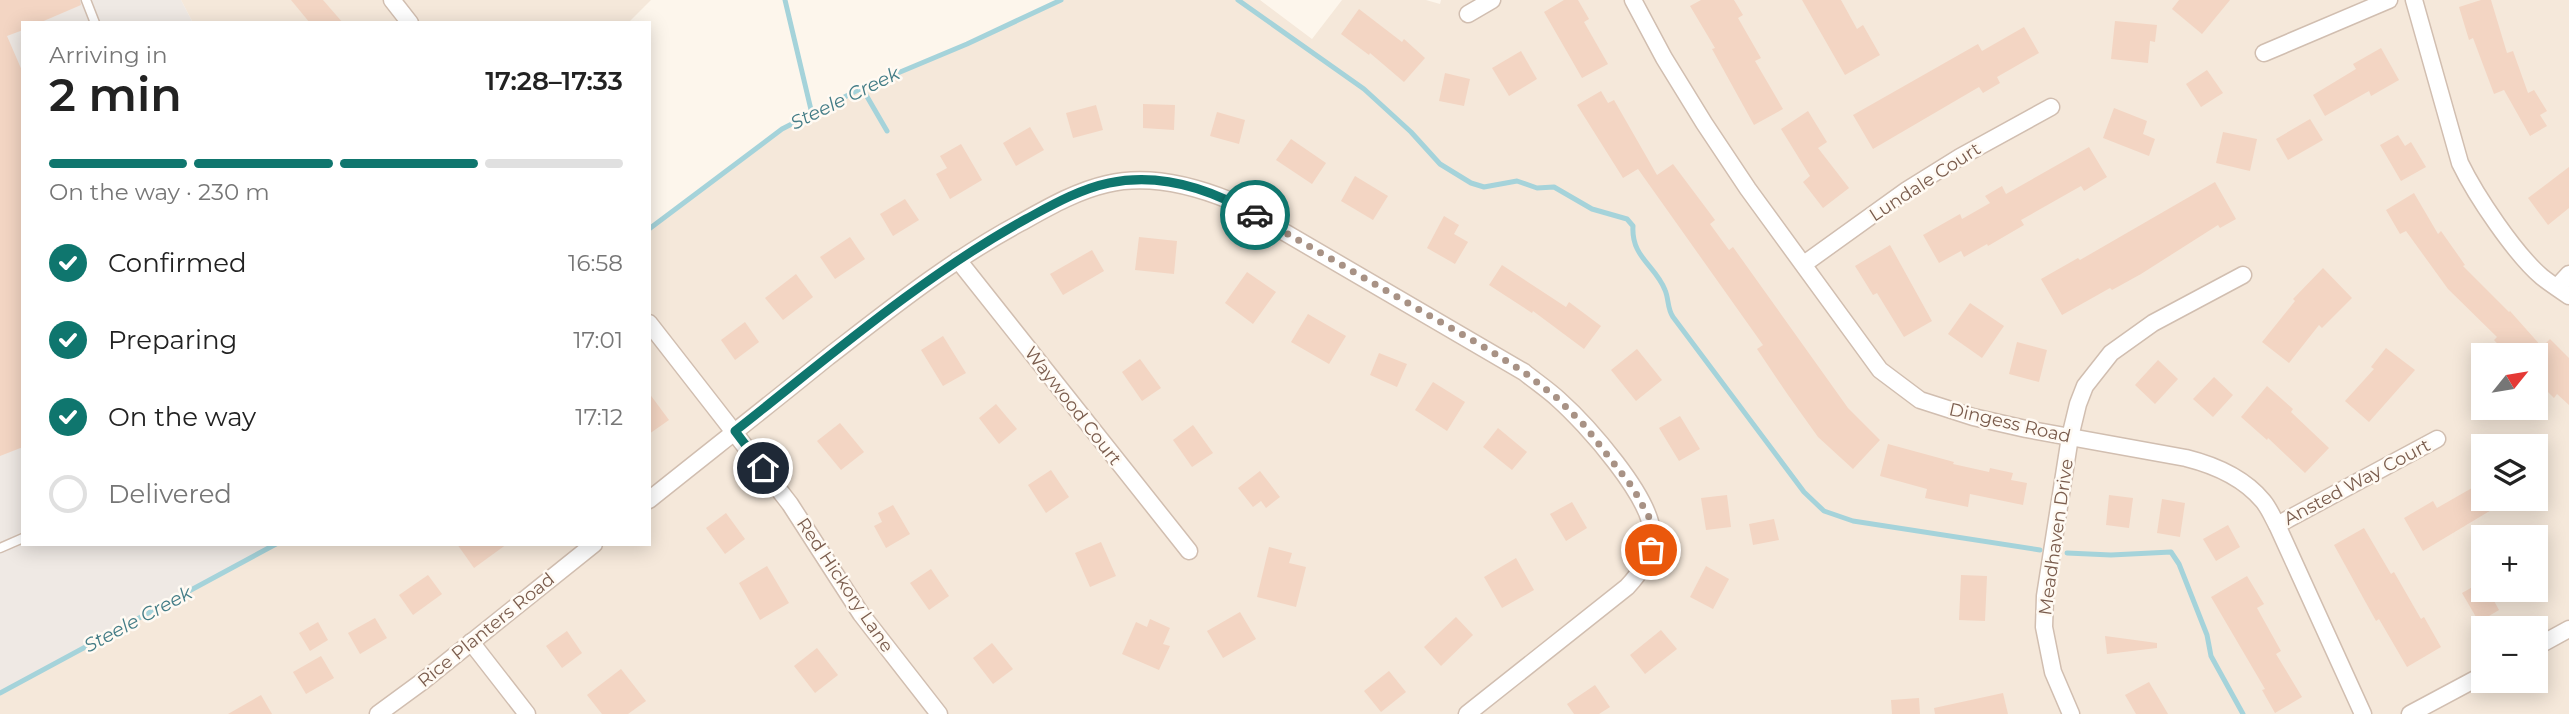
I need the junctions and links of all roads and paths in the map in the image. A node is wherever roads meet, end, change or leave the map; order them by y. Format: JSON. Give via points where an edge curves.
{"nodes":[{"id":1,"x":86,"y":0,"type":"edge"},
{"id":2,"x":392,"y":0,"type":"edge"},
{"id":3,"x":1492,"y":0,"type":"edge"},
{"id":4,"x":1633,"y":0,"type":"edge"},
{"id":5,"x":2389,"y":0,"type":"edge"},
{"id":6,"x":2414,"y":0,"type":"edge"},
{"id":7,"x":1468,"y":14,"type":"dead end"},
{"id":8,"x":94,"y":21,"type":"edge"},
{"id":9,"x":408,"y":21,"type":"edge"},
{"id":10,"x":2264,"y":53,"type":"dead end"},
{"id":11,"x":2051,"y":107,"type":"dead end"},
{"id":12,"x":958,"y":260,"type":"junction"},
{"id":13,"x":1804,"y":264,"type":"junction"},
{"id":14,"x":2569,"y":274,"type":"edge"},
{"id":15,"x":2243,"y":275,"type":"dead end"},
{"id":16,"x":2563,"y":291,"type":"edge"},
{"id":17,"x":651,"y":326,"type":"edge"},
{"id":18,"x":735,"y":431,"type":"junction"},
{"id":19,"x":2070,"y":437,"type":"junction"},
{"id":20,"x":2437,"y":439,"type":"dead end"},
{"id":21,"x":651,"y":498,"type":"edge"},
{"id":22,"x":2277,"y":525,"type":"junction"},
{"id":23,"x":21,"y":539,"type":"edge"},
{"id":24,"x":591,"y":546,"type":"edge"},
{"id":25,"x":0,"y":548,"type":"edge"},
{"id":26,"x":1189,"y":551,"type":"dead end"},
{"id":27,"x":2569,"y":629,"type":"edge"},
{"id":28,"x":2548,"y":640,"type":"edge"},
{"id":29,"x":471,"y":642,"type":"junction"},
{"id":30,"x":2471,"y":681,"type":"edge"},
{"id":31,"x":377,"y":714,"type":"edge"},
{"id":32,"x":527,"y":714,"type":"edge"},
{"id":33,"x":939,"y":714,"type":"edge"},
{"id":34,"x":1468,"y":714,"type":"edge"},
{"id":35,"x":2071,"y":714,"type":"edge"},
{"id":36,"x":2363,"y":714,"type":"edge"},
{"id":37,"x":2410,"y":714,"type":"edge"}],
"edges":[{"from":1,"to":8,"type":"lane"},
{"from":2,"to":9,"type":"street"},
{"from":3,"to":7,"type":"street"},
{"from":4,"to":13,"type":"street","name":"Dingess Road","via":[[1704,123]]},
{"from":5,"to":10,"type":"street"},
{"from":6,"to":16,"type":"street","via":[[2469,181],[2527,261]]},
{"from":11,"to":13,"type":"street","name":"Lundale Court","via":[[1907,190]]},
{"from":12,"to":18,"type":"street"},
{"from":12,"to":26,"type":"street","name":"Waywood Court"},
{"from":12,"to":34,"type":"street","via":[[1087,190],[1132,180],[1189,186],[1243,208],[1484,347],[1557,398],[1633,488],[1649,517],[1651,550],[1628,587]]},
{"from":13,"to":19,"type":"street","name":"Dingess Road","via":[[1880,370],[1920,400],[1973,417]]},
{"from":14,"to":16,"type":"street"},
{"from":15,"to":19,"type":"street","name":"Meadhaven Drive","via":[[2153,323],[2111,353],[2085,386]]},
{"from":17,"to":18,"type":"street","name":"Red Hickory Lane"},
{"from":18,"to":21,"type":"street"},
{"from":18,"to":33,"type":"street","name":"Red Hickory Lane","via":[[790,504],[862,614]]},
{"from":19,"to":22,"type":"street","name":"Dingess Road","via":[[2209,464],[2264,501]]},
{"from":19,"to":35,"type":"street","name":"Meadhaven Drive","via":[[2044,627],[2053,671]]},
{"from":20,"to":22,"type":"street","name":"Ansted Way Court"},
{"from":22,"to":36,"type":"street","name":"Dingess Road"},
{"from":23,"to":25,"type":"lane"},
{"from":24,"to":29,"type":"street","name":"Rice Planters Road"},
{"from":27,"to":28,"type":"street"},
{"from":29,"to":31,"type":"street","name":"Rice Planters Road"},
{"from":29,"to":32,"type":"street"},
{"from":30,"to":37,"type":"street"}]}
